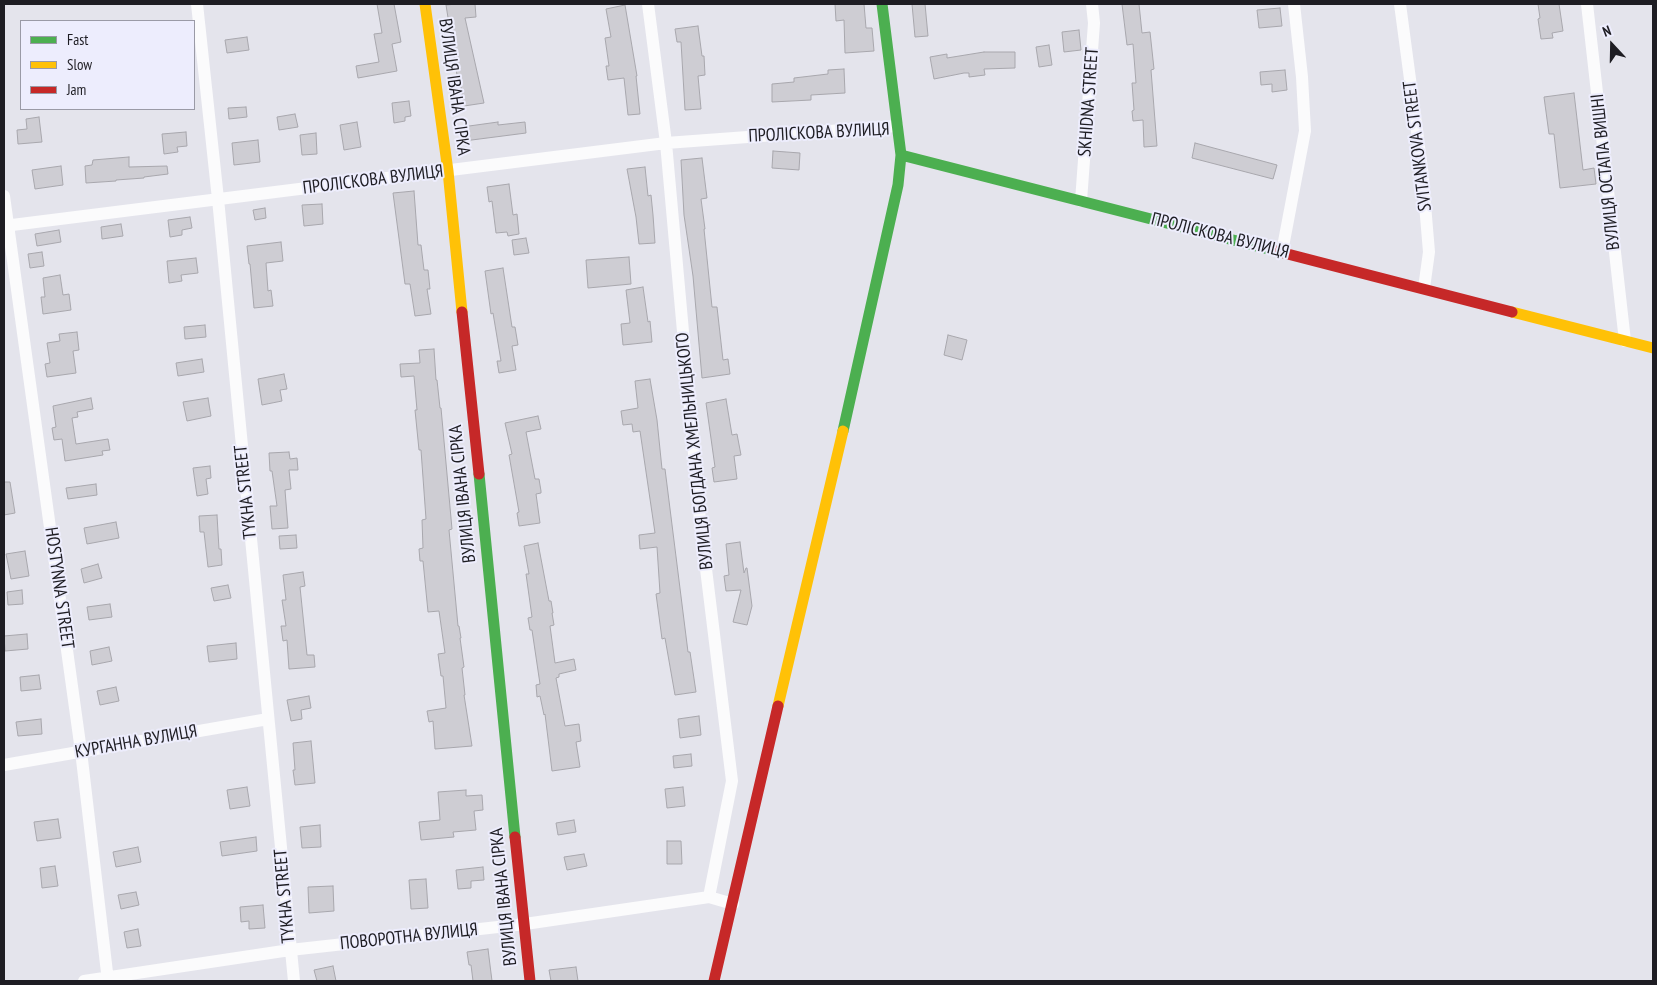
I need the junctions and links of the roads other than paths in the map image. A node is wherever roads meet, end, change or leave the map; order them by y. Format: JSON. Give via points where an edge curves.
{"nodes":[{"id":1,"x":197,"y":4,"type":"edge"},
{"id":2,"x":425,"y":4,"type":"edge"},
{"id":3,"x":648,"y":4,"type":"edge"},
{"id":4,"x":882,"y":4,"type":"edge"},
{"id":5,"x":1092,"y":4,"type":"edge"},
{"id":6,"x":1294,"y":4,"type":"edge"},
{"id":7,"x":1400,"y":4,"type":"edge"},
{"id":8,"x":1587,"y":4,"type":"edge"},
{"id":9,"x":897,"y":126,"type":"junction"},
{"id":10,"x":666,"y":143,"type":"junction"},
{"id":11,"x":901,"y":155,"type":"junction"},
{"id":12,"x":448,"y":171,"type":"junction"},
{"id":13,"x":4,"y":196,"type":"edge"},
{"id":14,"x":218,"y":199,"type":"junction"},
{"id":15,"x":1081,"y":201,"type":"junction"},
{"id":16,"x":6,"y":226,"type":"edge"},
{"id":17,"x":1282,"y":252,"type":"junction"},
{"id":18,"x":1424,"y":288,"type":"junction"},
{"id":19,"x":1625,"y":341,"type":"junction"},
{"id":20,"x":1653,"y":348,"type":"edge"},
{"id":21,"x":268,"y":719,"type":"junction"},
{"id":22,"x":81,"y":751,"type":"junction"},
{"id":23,"x":4,"y":765,"type":"edge"},
{"id":24,"x":709,"y":897,"type":"junction"},
{"id":25,"x":733,"y":904,"type":"junction"},
{"id":26,"x":525,"y":924,"type":"junction"},
{"id":27,"x":290,"y":950,"type":"junction"},
{"id":28,"x":108,"y":979,"type":"edge"},
{"id":29,"x":84,"y":981,"type":"edge"},
{"id":30,"x":294,"y":981,"type":"edge"},
{"id":31,"x":530,"y":981,"type":"edge"},
{"id":32,"x":714,"y":981,"type":"edge"}],
"edges":[{"from":1,"to":14,"type":"street","name":"TYKHA STREET"},
{"from":2,"to":12,"type":"street","name":"ВУЛИЦЯ ІВАНА СІРКА"},
{"from":3,"to":10,"type":"street","name":"ВУЛИЦЯ БОГДАНА ХМЕЛЬНИЦЬКОГО"},
{"from":4,"to":9,"type":"street"},
{"from":5,"to":15,"type":"street","name":"SKHIDNA STREET","via":[[1094,24]]},
{"from":6,"to":17,"type":"street","via":[[1305,131]]},
{"from":7,"to":18,"type":"street","name":"SVITANKOVA STREET","via":[[1422,169],[1429,252]]},
{"from":8,"to":19,"type":"street","name":"ВУЛИЦЯ ОСТАПА ВИШНІ"},
{"from":9,"to":10,"type":"street","name":"ПРОЛІСКОВА ВУЛИЦЯ"},
{"from":9,"to":11,"type":"street","name":"ПРОЛІСКОВА ВУЛИЦЯ"},
{"from":10,"to":12,"type":"street","name":"ПРОЛІСКОВА ВУЛИЦЯ"},
{"from":10,"to":24,"type":"street","name":"ВУЛИЦЯ БОГДАНА ХМЕЛЬНИЦЬКОГО","via":[[700,520],[732,781]]},
{"from":11,"to":15,"type":"street","name":"ПРОЛІСКОВА ВУЛИЦЯ"},
{"from":11,"to":25,"type":"street","via":[[898,186],[884,249]]},
{"from":12,"to":14,"type":"street","name":"ПРОЛІСКОВА ВУЛИЦЯ"},
{"from":12,"to":26,"type":"street","name":"ВУЛИЦЯ ІВАНА СІРКА"},
{"from":13,"to":16,"type":"street","name":"HOSTYNNA STREET"},
{"from":14,"to":16,"type":"street","name":"ПРОЛІСКОВА ВУЛИЦЯ"},
{"from":14,"to":21,"type":"street","name":"TYKHA STREET"},
{"from":15,"to":17,"type":"street","name":"ПРОЛІСКОВА ВУЛИЦЯ"},
{"from":16,"to":22,"type":"street","name":"HOSTYNNA STREET"},
{"from":17,"to":18,"type":"street","name":"ПРОЛІСКОВА ВУЛИЦЯ"},
{"from":18,"to":19,"type":"street","name":"ПРОЛІСКОВА ВУЛИЦЯ"},
{"from":19,"to":20,"type":"street","name":"ПРОЛІСКОВА ВУЛИЦЯ"},
{"from":21,"to":22,"type":"street","name":"КУРГАННА ВУЛИЦЯ"},
{"from":21,"to":27,"type":"street","name":"TYKHA STREET"},
{"from":22,"to":23,"type":"street","name":"КУРГАННА ВУЛИЦЯ"},
{"from":22,"to":28,"type":"street","name":"HOSTYNNA STREET"},
{"from":24,"to":25,"type":"street","name":"ПОВОРОТНА ВУЛИЦЯ"},
{"from":24,"to":26,"type":"street","name":"ПОВОРОТНА ВУЛИЦЯ"},
{"from":25,"to":32,"type":"street"},
{"from":26,"to":27,"type":"street","name":"ПОВОРОТНА ВУЛИЦЯ"},
{"from":26,"to":31,"type":"street","name":"ВУЛИЦЯ ІВАНА СІРКА"},
{"from":27,"to":28,"type":"street","name":"ПОВОРОТНА ВУЛИЦЯ"},
{"from":27,"to":30,"type":"street","name":"TYKHA STREET"},
{"from":28,"to":29,"type":"street","name":"ПОВОРОТНА ВУЛИЦЯ"}]}
